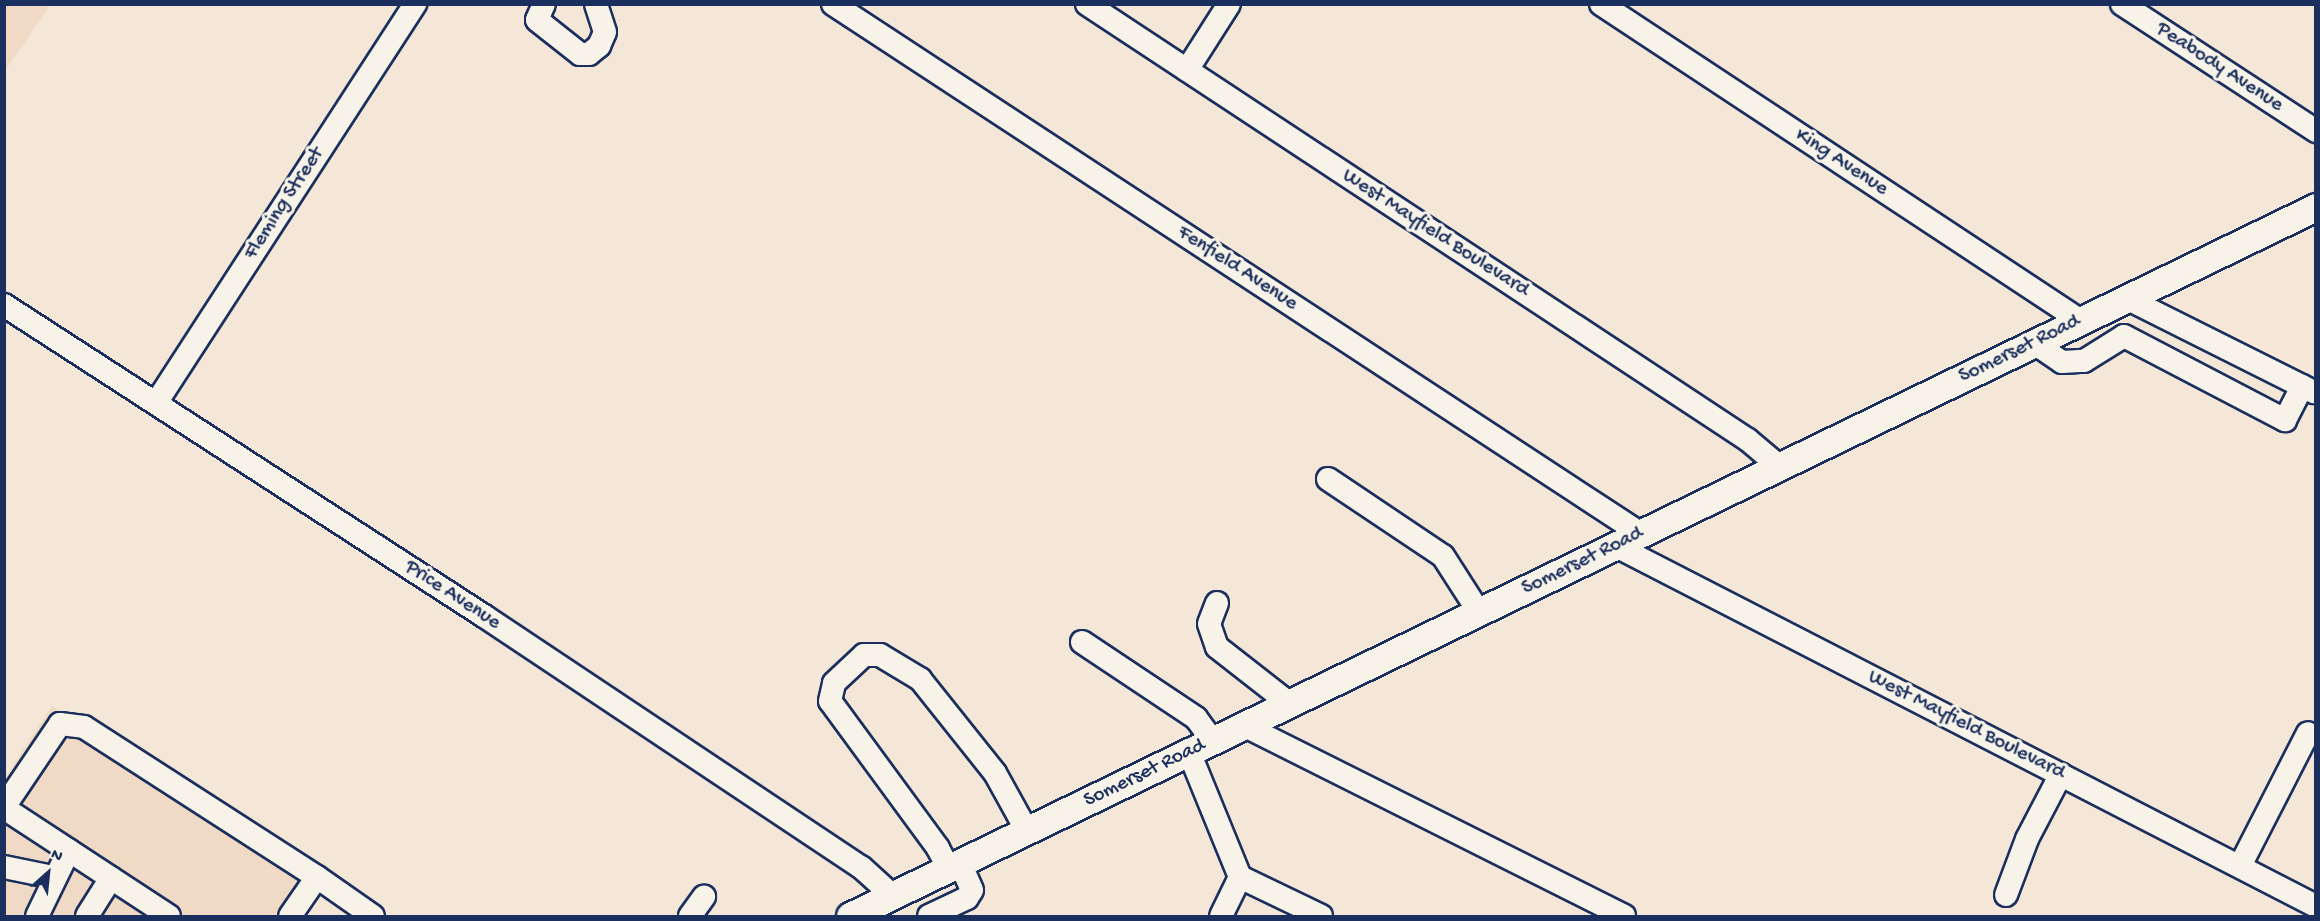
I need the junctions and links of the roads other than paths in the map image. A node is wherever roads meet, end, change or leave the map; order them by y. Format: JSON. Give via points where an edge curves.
{"nodes":[{"id":1,"x":415,"y":4,"type":"edge"},
{"id":2,"x":544,"y":4,"type":"edge"},
{"id":3,"x":596,"y":4,"type":"edge"},
{"id":4,"x":833,"y":4,"type":"edge"},
{"id":5,"x":1088,"y":4,"type":"edge"},
{"id":6,"x":1229,"y":4,"type":"edge"},
{"id":7,"x":1601,"y":4,"type":"edge"},
{"id":8,"x":2122,"y":4,"type":"edge"},
{"id":9,"x":1187,"y":70,"type":"junction"},
{"id":10,"x":2316,"y":131,"type":"edge"},
{"id":11,"x":2316,"y":207,"type":"edge"},
{"id":12,"x":2128,"y":298,"type":"junction"},
{"id":13,"x":4,"y":305,"type":"edge"},
{"id":14,"x":2080,"y":321,"type":"junction"},
{"id":15,"x":2034,"y":343,"type":"junction"},
{"id":16,"x":2309,"y":389,"type":"edge"},
{"id":17,"x":156,"y":403,"type":"junction"},
{"id":18,"x":1780,"y":467,"type":"junction"},
{"id":19,"x":1328,"y":479,"type":"dead end"},
{"id":20,"x":1641,"y":534,"type":"junction"},
{"id":21,"x":1616,"y":546,"type":"junction"},
{"id":22,"x":1217,"y":603,"type":"dead end"},
{"id":23,"x":1479,"y":612,"type":"junction"},
{"id":24,"x":1082,"y":642,"type":"dead end"},
{"id":25,"x":1290,"y":704,"type":"junction"},
{"id":26,"x":1245,"y":726,"type":"junction"},
{"id":27,"x":2308,"y":733,"type":"dead end"},
{"id":28,"x":1201,"y":747,"type":"junction"},
{"id":29,"x":2061,"y":774,"type":"junction"},
{"id":30,"x":4,"y":808,"type":"edge"},
{"id":31,"x":1027,"y":831,"type":"junction"},
{"id":32,"x":69,"y":850,"type":"junction"},
{"id":33,"x":955,"y":866,"type":"junction"},
{"id":34,"x":2240,"y":866,"type":"junction"},
{"id":35,"x":4,"y":867,"type":"edge"},
{"id":36,"x":53,"y":877,"type":"junction"},
{"id":37,"x":317,"y":877,"type":"junction"},
{"id":38,"x":1240,"y":877,"type":"junction"},
{"id":39,"x":111,"y":878,"type":"junction"},
{"id":40,"x":2006,"y":896,"type":"dead end"},
{"id":41,"x":704,"y":897,"type":"dead end"},
{"id":42,"x":893,"y":903,"type":"edge"},
{"id":43,"x":2316,"y":906,"type":"edge"},
{"id":44,"x":37,"y":916,"type":"edge"},
{"id":45,"x":87,"y":916,"type":"edge"},
{"id":46,"x":170,"y":916,"type":"edge"},
{"id":47,"x":290,"y":916,"type":"edge"},
{"id":48,"x":373,"y":916,"type":"edge"},
{"id":49,"x":690,"y":916,"type":"edge"},
{"id":50,"x":850,"y":916,"type":"edge"},
{"id":51,"x":928,"y":916,"type":"edge"},
{"id":52,"x":1221,"y":916,"type":"edge"},
{"id":53,"x":1321,"y":916,"type":"edge"},
{"id":54,"x":1624,"y":916,"type":"edge"}],
"edges":[{"from":1,"to":17,"type":"street","name":"Fleming Street"},
{"from":2,"to":3,"type":"street","via":[[537,20],[580,54],[589,54],[599,46],[605,32]]},
{"from":4,"to":20,"type":"street","name":"Fenfield Avenue"},
{"from":5,"to":9,"type":"street","name":"West Mayfield Boulevard"},
{"from":6,"to":9,"type":"street"},
{"from":7,"to":14,"type":"street","name":"King Avenue"},
{"from":8,"to":10,"type":"street","name":"Peabody Avenue"},
{"from":9,"to":18,"type":"street","name":"West Mayfield Boulevard","via":[[1748,440]]},
{"from":11,"to":12,"type":"main road","name":"Somerset Road"},
{"from":12,"to":14,"type":"main road","name":"Somerset Road"},
{"from":12,"to":16,"type":"street"},
{"from":13,"to":17,"type":"street","name":"Price Avenue"},
{"from":14,"to":15,"type":"main road","name":"Somerset Road"},
{"from":15,"to":16,"type":"street","via":[[2062,362],[2084,362],[2124,336],[2285,420]]},
{"from":15,"to":18,"type":"main road","name":"Somerset Road"},
{"from":17,"to":42,"type":"street","name":"Price Avenue","via":[[861,867]]},
{"from":18,"to":20,"type":"main road","name":"Somerset Road"},
{"from":19,"to":23,"type":"street","via":[[1443,556]]},
{"from":20,"to":21,"type":"main road","name":"Somerset Road"},
{"from":21,"to":23,"type":"main road","name":"Somerset Road"},
{"from":21,"to":29,"type":"street","name":"West Mayfield Boulevard"},
{"from":22,"to":25,"type":"street","via":[[1209,624],[1217,646]]},
{"from":23,"to":25,"type":"main road","name":"Somerset Road"},
{"from":24,"to":28,"type":"street","via":[[1196,718]]},
{"from":25,"to":26,"type":"main road","name":"Somerset Road"},
{"from":26,"to":28,"type":"main road","name":"Somerset Road"},
{"from":26,"to":54,"type":"street"},
{"from":27,"to":34,"type":"street"},
{"from":28,"to":31,"type":"main road","name":"Somerset Road"},
{"from":28,"to":38,"type":"street"},
{"from":29,"to":34,"type":"street","name":"West Mayfield Boulevard"},
{"from":29,"to":40,"type":"street","via":[[2027,838]]},
{"from":30,"to":32,"type":"street"},
{"from":30,"to":37,"type":"street","via":[[60,724],[84,728]]},
{"from":31,"to":33,"type":"main road","name":"Somerset Road"},
{"from":31,"to":33,"type":"street","via":[[995,773],[920,679],[880,655],[864,655],[834,683],[830,701]]},
{"from":32,"to":36,"type":"street"},
{"from":32,"to":39,"type":"street"},
{"from":33,"to":42,"type":"main road","name":"Somerset Road"},
{"from":33,"to":51,"type":"street","via":[[972,890],[967,898]]},
{"from":34,"to":43,"type":"street","name":"West Mayfield Boulevard"},
{"from":35,"to":36,"type":"street"},
{"from":36,"to":44,"type":"street","via":[[51,893]]},
{"from":37,"to":47,"type":"street"},
{"from":37,"to":48,"type":"street"},
{"from":38,"to":52,"type":"street"},
{"from":38,"to":53,"type":"street"},
{"from":39,"to":45,"type":"street"},
{"from":39,"to":46,"type":"street"},
{"from":41,"to":49,"type":"street"},
{"from":42,"to":50,"type":"main road","name":"Somerset Road"}]}
